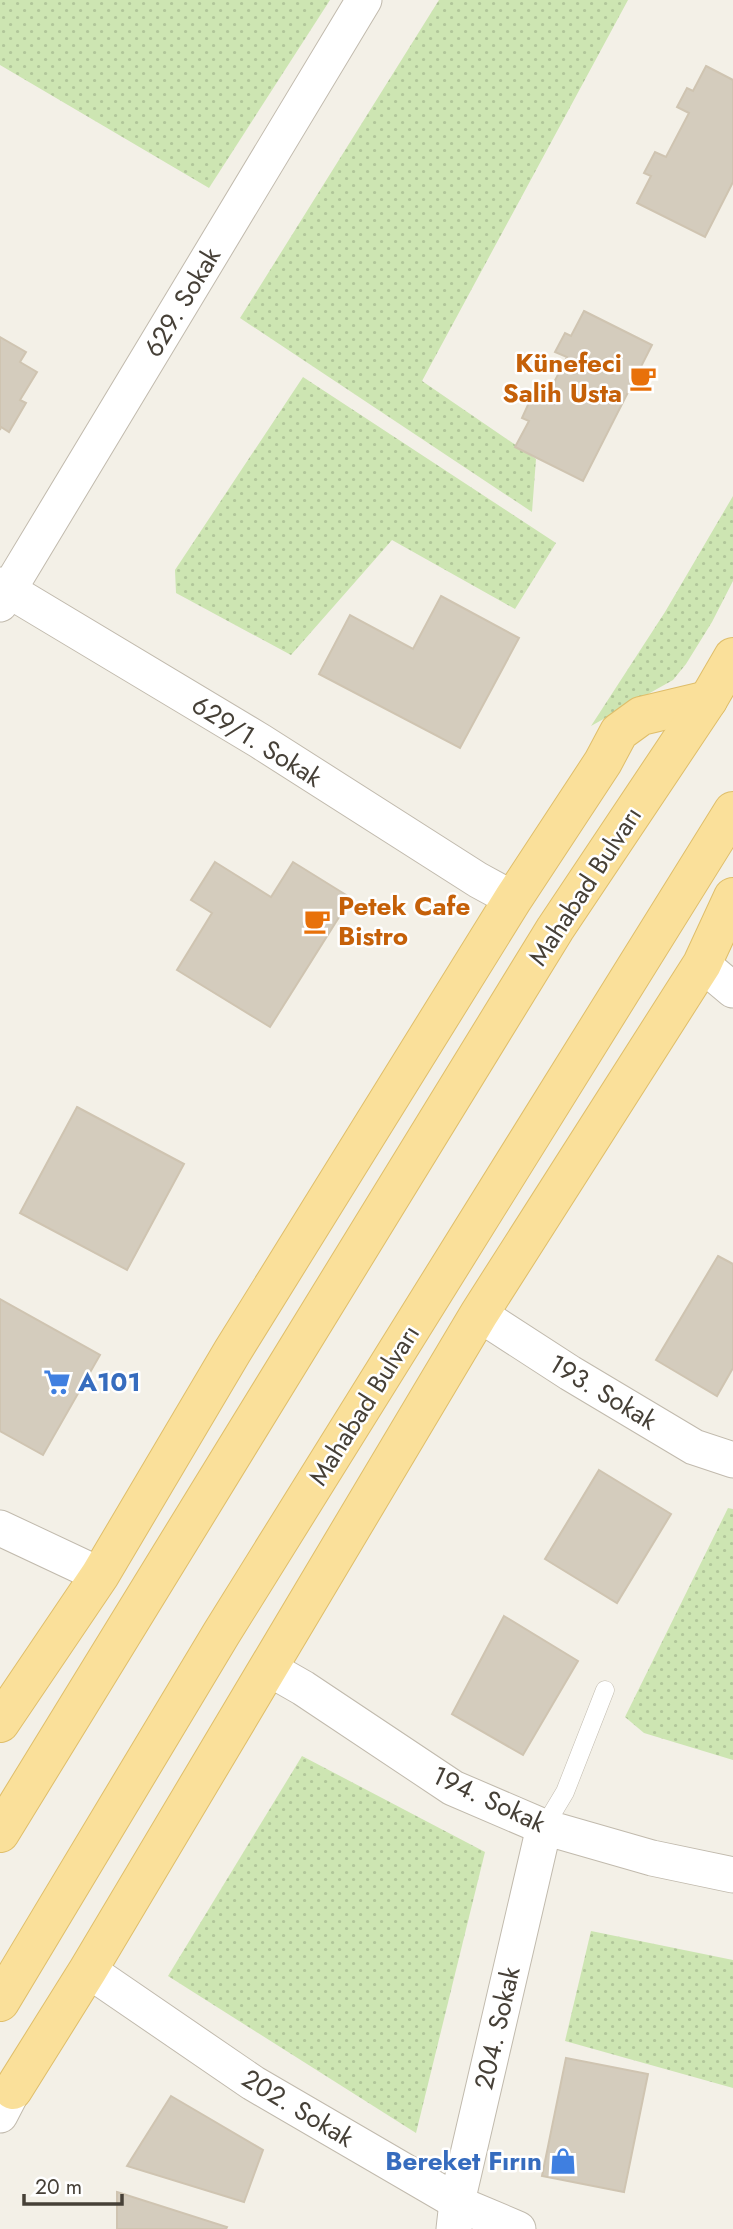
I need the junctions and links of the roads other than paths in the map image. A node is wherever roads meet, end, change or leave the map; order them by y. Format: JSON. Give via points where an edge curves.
{"nodes":[{"id":1,"x":365,"y":0,"type":"edge"},
{"id":2,"x":3,"y":593,"type":"edge"},
{"id":3,"x":733,"y":657,"type":"edge"},
{"id":4,"x":708,"y":700,"type":"junction"},
{"id":5,"x":733,"y":811,"type":"edge"},
{"id":6,"x":733,"y":897,"type":"edge"},
{"id":7,"x":513,"y":899,"type":"junction"},
{"id":8,"x":702,"y":964,"type":"junction"},
{"id":9,"x":733,"y":990,"type":"edge"},
{"id":10,"x":479,"y":1314,"type":"junction"},
{"id":11,"x":733,"y":1460,"type":"edge"},
{"id":12,"x":0,"y":1528,"type":"edge"},
{"id":13,"x":100,"y":1576,"type":"junction"},
{"id":14,"x":268,"y":1668,"type":"junction"},
{"id":15,"x":604,"y":1690,"type":"dead end"},
{"id":16,"x":0,"y":1723,"type":"edge"},
{"id":17,"x":544,"y":1827,"type":"junction"},
{"id":18,"x":0,"y":1833,"type":"edge"},
{"id":19,"x":733,"y":1875,"type":"edge"},
{"id":20,"x":88,"y":1970,"type":"junction"},
{"id":21,"x":0,"y":2002,"type":"edge"},
{"id":22,"x":4,"y":2088,"type":"edge"},
{"id":23,"x":455,"y":2215,"type":"edge"},
{"id":24,"x":518,"y":2229,"type":"edge"}],
"edges":[{"from":1,"to":2,"type":"street","name":"629. Sokak"},
{"from":2,"to":7,"type":"street","name":"629/1. Sokak","via":[[260,741]]},
{"from":3,"to":4,"type":"main road","name":"Mahabad Bulvarı"},
{"from":4,"to":7,"type":"main road","via":[[641,716],[619,732]]},
{"from":4,"to":18,"type":"main road","name":"Mahabad Bulvarı","via":[[555,929]]},
{"from":5,"to":21,"type":"main road","name":"Mahabad Bulvarı","via":[[221,1634]]},
{"from":6,"to":8,"type":"main road"},
{"from":7,"to":13,"type":"main road","via":[[232,1352]]},
{"from":8,"to":9,"type":"street"},
{"from":8,"to":10,"type":"main road"},
{"from":10,"to":11,"type":"street","name":"193. Sokak","via":[[694,1447]]},
{"from":10,"to":14,"type":"main road"},
{"from":12,"to":13,"type":"street"},
{"from":13,"to":16,"type":"main road"},
{"from":14,"to":17,"type":"street","name":"194. Sokak","via":[[453,1788]]},
{"from":14,"to":20,"type":"main road"},
{"from":15,"to":17,"type":"lane","via":[[565,1792]]},
{"from":17,"to":19,"type":"street","name":"194. Sokak"},
{"from":17,"to":23,"type":"street","name":"204. Sokak"},
{"from":20,"to":22,"type":"main road"},
{"from":20,"to":23,"type":"street","name":"202. Sokak"},
{"from":23,"to":24,"type":"street","name":"202. Sokak"}]}
